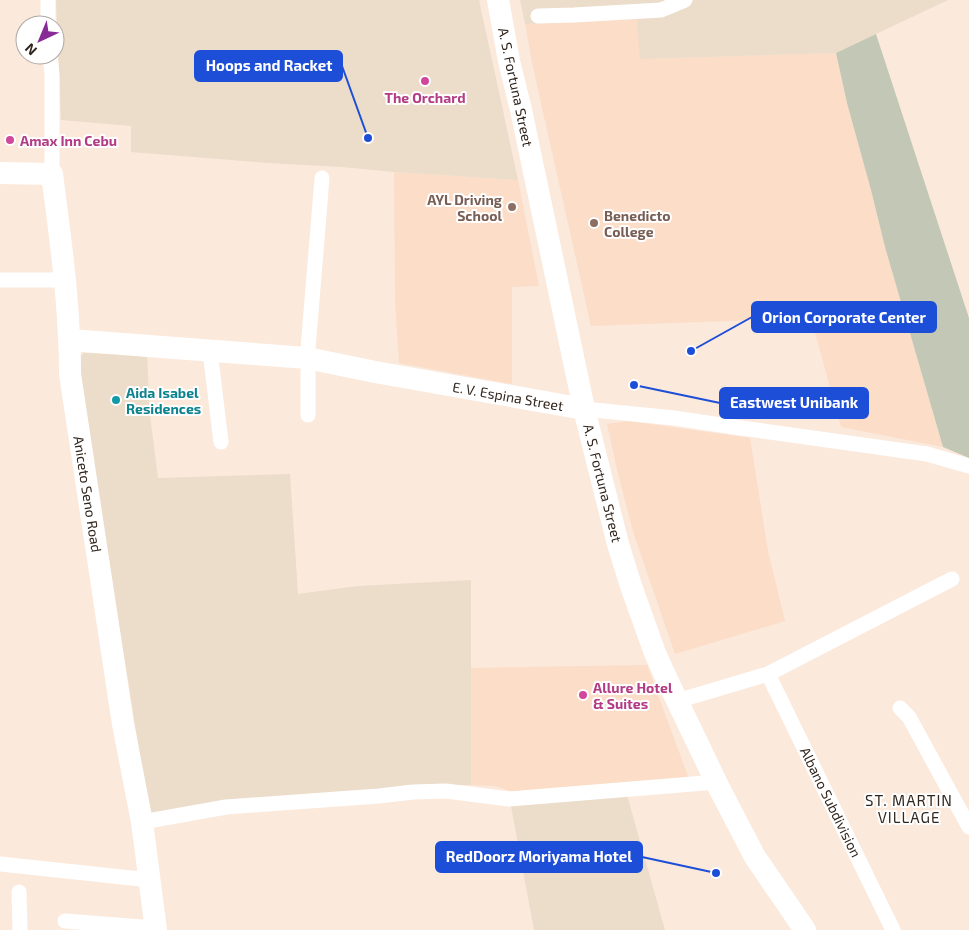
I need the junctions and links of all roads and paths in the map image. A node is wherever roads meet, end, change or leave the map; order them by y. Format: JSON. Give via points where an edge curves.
{"nodes":[{"id":1,"x":48,"y":0,"type":"edge"},
{"id":2,"x":498,"y":0,"type":"edge"},
{"id":3,"x":685,"y":0,"type":"edge"},
{"id":4,"x":48,"y":15,"type":"edge"},
{"id":5,"x":538,"y":16,"type":"dead end"},
{"id":6,"x":51,"y":65,"type":"edge"},
{"id":7,"x":0,"y":173,"type":"edge"},
{"id":8,"x":52,"y":174,"type":"junction"},
{"id":9,"x":322,"y":178,"type":"dead end"},
{"id":10,"x":0,"y":280,"type":"edge"},
{"id":11,"x":64,"y":280,"type":"junction"},
{"id":12,"x":70,"y":340,"type":"junction"},
{"id":13,"x":210,"y":351,"type":"junction"},
{"id":14,"x":307,"y":358,"type":"junction"},
{"id":15,"x":584,"y":409,"type":"junction"},
{"id":16,"x":308,"y":415,"type":"dead end"},
{"id":17,"x":221,"y":442,"type":"dead end"},
{"id":18,"x":969,"y":466,"type":"edge"},
{"id":19,"x":952,"y":579,"type":"dead end"},
{"id":20,"x":768,"y":674,"type":"junction"},
{"id":21,"x":677,"y":700,"type":"junction"},
{"id":22,"x":900,"y":708,"type":"dead end"},
{"id":23,"x":717,"y":782,"type":"junction"},
{"id":24,"x":142,"y":822,"type":"junction"},
{"id":25,"x":969,"y":827,"type":"edge"},
{"id":26,"x":0,"y":864,"type":"edge"},
{"id":27,"x":150,"y":880,"type":"junction"},
{"id":28,"x":19,"y":892,"type":"dead end"},
{"id":29,"x":64,"y":921,"type":"dead end"},
{"id":30,"x":156,"y":929,"type":"edge"},
{"id":31,"x":20,"y":930,"type":"edge"},
{"id":32,"x":805,"y":930,"type":"edge"},
{"id":33,"x":893,"y":930,"type":"edge"}],
"edges":[{"from":1,"to":4,"type":"street"},
{"from":2,"to":15,"type":"street","name":"A. S. Fortuna Street"},
{"from":3,"to":5,"type":"street","via":[[661,10]]},
{"from":6,"to":8,"type":"street","name":"Aniceto Seno Road"},
{"from":7,"to":8,"type":"street"},
{"from":8,"to":11,"type":"street","name":"Aniceto Seno Road"},
{"from":9,"to":14,"type":"street"},
{"from":10,"to":11,"type":"street"},
{"from":11,"to":12,"type":"street","name":"Aniceto Seno Road"},
{"from":12,"to":13,"type":"street","name":"E. V. Espina Street"},
{"from":12,"to":24,"type":"street","name":"Aniceto Seno Road","via":[[70,374],[123,724]]},
{"from":13,"to":14,"type":"street","name":"E. V. Espina Street"},
{"from":13,"to":17,"type":"street"},
{"from":14,"to":15,"type":"street","name":"E. V. Espina Street"},
{"from":14,"to":16,"type":"street"},
{"from":15,"to":18,"type":"street","name":"E. V. Espina Street","via":[[674,418],[928,454]]},
{"from":15,"to":21,"type":"street","name":"A. S. Fortuna Street","via":[[631,586],[655,653]]},
{"from":19,"to":20,"type":"street"},
{"from":20,"to":21,"type":"street"},
{"from":20,"to":33,"type":"street","name":"Albano Subdivision"},
{"from":21,"to":23,"type":"street","name":"A. S. Fortuna Street"},
{"from":22,"to":25,"type":"street","via":[[909,717]]},
{"from":23,"to":24,"type":"street","via":[[509,799],[446,791],[413,792],[226,807]]},
{"from":23,"to":32,"type":"street","name":"A. S. Fortuna Street","via":[[755,857]]},
{"from":24,"to":27,"type":"street","name":"Aniceto Seno Road"},
{"from":26,"to":27,"type":"street"},
{"from":27,"to":30,"type":"street","name":"Aniceto Seno Road"},
{"from":28,"to":31,"type":"street"},
{"from":29,"to":30,"type":"street"}]}
